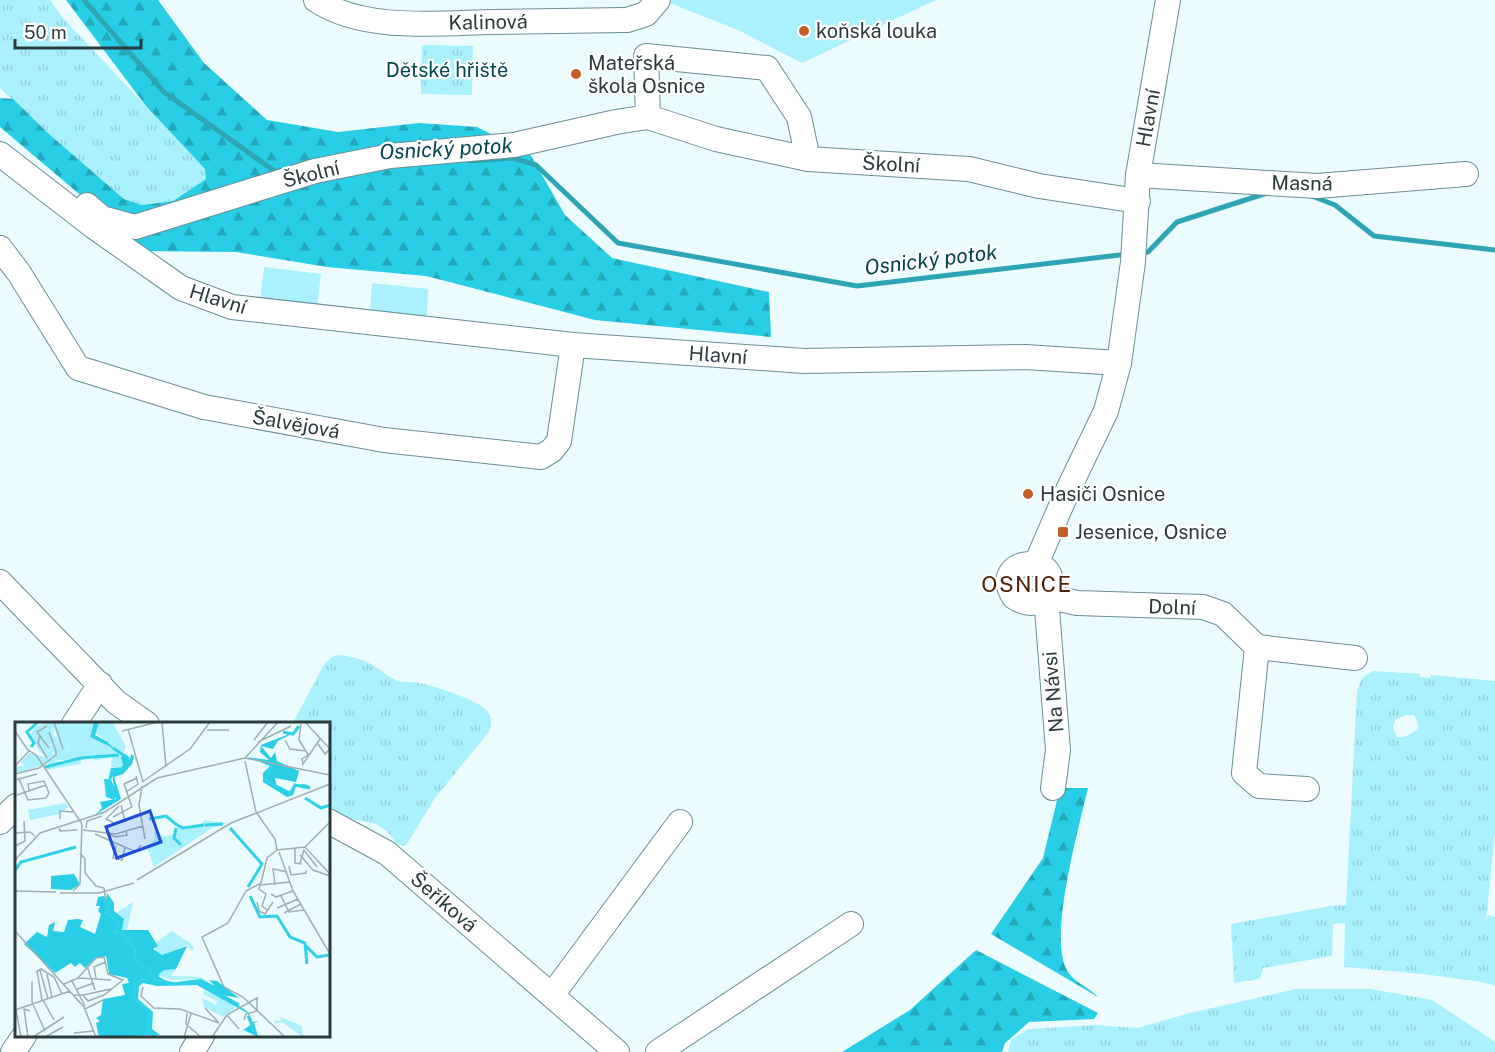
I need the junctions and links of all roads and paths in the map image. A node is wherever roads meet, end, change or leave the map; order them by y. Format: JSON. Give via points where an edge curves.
{"nodes":[{"id":1,"x":316,"y":0,"type":"edge"},
{"id":2,"x":658,"y":0,"type":"edge"},
{"id":3,"x":1168,"y":0,"type":"edge"},
{"id":4,"x":648,"y":117,"type":"junction"},
{"id":5,"x":0,"y":153,"type":"edge"},
{"id":6,"x":808,"y":159,"type":"junction"},
{"id":7,"x":1466,"y":174,"type":"dead end"},
{"id":8,"x":1138,"y":175,"type":"junction"},
{"id":9,"x":1138,"y":201,"type":"junction"},
{"id":10,"x":0,"y":248,"type":"edge"},
{"id":11,"x":573,"y":345,"type":"junction"},
{"id":12,"x":1119,"y":363,"type":"junction"},
{"id":13,"x":1036,"y":564,"type":"junction"},
{"id":14,"x":0,"y":582,"type":"edge"},
{"id":15,"x":1046,"y":596,"type":"junction"},
{"id":16,"x":1257,"y":647,"type":"junction"},
{"id":17,"x":1355,"y":658,"type":"dead end"},
{"id":18,"x":100,"y":684,"type":"junction"},
{"id":19,"x":75,"y":722,"type":"edge"},
{"id":20,"x":146,"y":722,"type":"edge"},
{"id":21,"x":1053,"y":788,"type":"dead end"},
{"id":22,"x":1307,"y":789,"type":"dead end"},
{"id":23,"x":15,"y":807,"type":"edge"},
{"id":24,"x":0,"y":822,"type":"edge"},
{"id":25,"x":680,"y":822,"type":"dead end"},
{"id":26,"x":331,"y":829,"type":"edge"},
{"id":27,"x":852,"y":924,"type":"dead end"},
{"id":28,"x":552,"y":995,"type":"junction"},
{"id":29,"x":23,"y":1037,"type":"edge"},
{"id":30,"x":201,"y":1037,"type":"edge"},
{"id":31,"x":14,"y":1052,"type":"edge"},
{"id":32,"x":192,"y":1052,"type":"edge"},
{"id":33,"x":617,"y":1052,"type":"edge"},
{"id":34,"x":658,"y":1052,"type":"edge"}],
"edges":[{"from":1,"to":2,"type":"street","name":"Kalinová","via":[[366,19],[408,24],[627,20],[646,14]]},
{"from":3,"to":8,"type":"street","name":"Hlavní"},
{"from":4,"to":5,"type":"street","name":"Školní","via":[[514,145],[390,156],[315,171],[135,227],[102,218],[27,159]]},
{"from":4,"to":6,"type":"street","name":"Školní","via":[[716,139]]},
{"from":4,"to":6,"type":"street","via":[[646,56],[767,68],[799,117]]},
{"from":5,"to":11,"type":"street","name":"Hlavní","via":[[181,288],[232,308]]},
{"from":6,"to":9,"type":"street","name":"Školní","via":[[969,169],[1039,186]]},
{"from":7,"to":8,"type":"street","name":"Masná","via":[[1317,186]]},
{"from":8,"to":9,"type":"street","name":"Hlavní"},
{"from":9,"to":12,"type":"street","name":"Hlavní"},
{"from":10,"to":11,"type":"street","name":"Šalvějová","via":[[78,368],[204,408],[384,440],[541,457],[559,441]]},
{"from":11,"to":12,"type":"street","name":"Hlavní","via":[[804,361],[1025,357]]},
{"from":12,"to":13,"type":"street","via":[[1106,411]]},
{"from":13,"to":15,"type":"street","name":"Na Návsi","via":[[1049,577]]},
{"from":13,"to":15,"type":"street","via":[[1023,564],[1013,571],[1011,591],[1027,603]]},
{"from":14,"to":18,"type":"street"},
{"from":15,"to":16,"type":"street","name":"Dolní","via":[[1077,603],[1203,607],[1223,614]]},
{"from":15,"to":21,"type":"street","name":"Na Návsi","via":[[1058,750]]},
{"from":16,"to":17,"type":"street"},
{"from":16,"to":22,"type":"street","via":[[1244,774],[1259,786]]},
{"from":18,"to":19,"type":"street"},
{"from":18,"to":20,"type":"street"},
{"from":23,"to":24,"type":"street"},
{"from":25,"to":28,"type":"street"},
{"from":26,"to":28,"type":"street","name":"Šeříková","via":[[387,853]]},
{"from":27,"to":34,"type":"street"},
{"from":28,"to":33,"type":"street","name":"Šeříková"},
{"from":29,"to":31,"type":"street"},
{"from":30,"to":32,"type":"street"}]}
